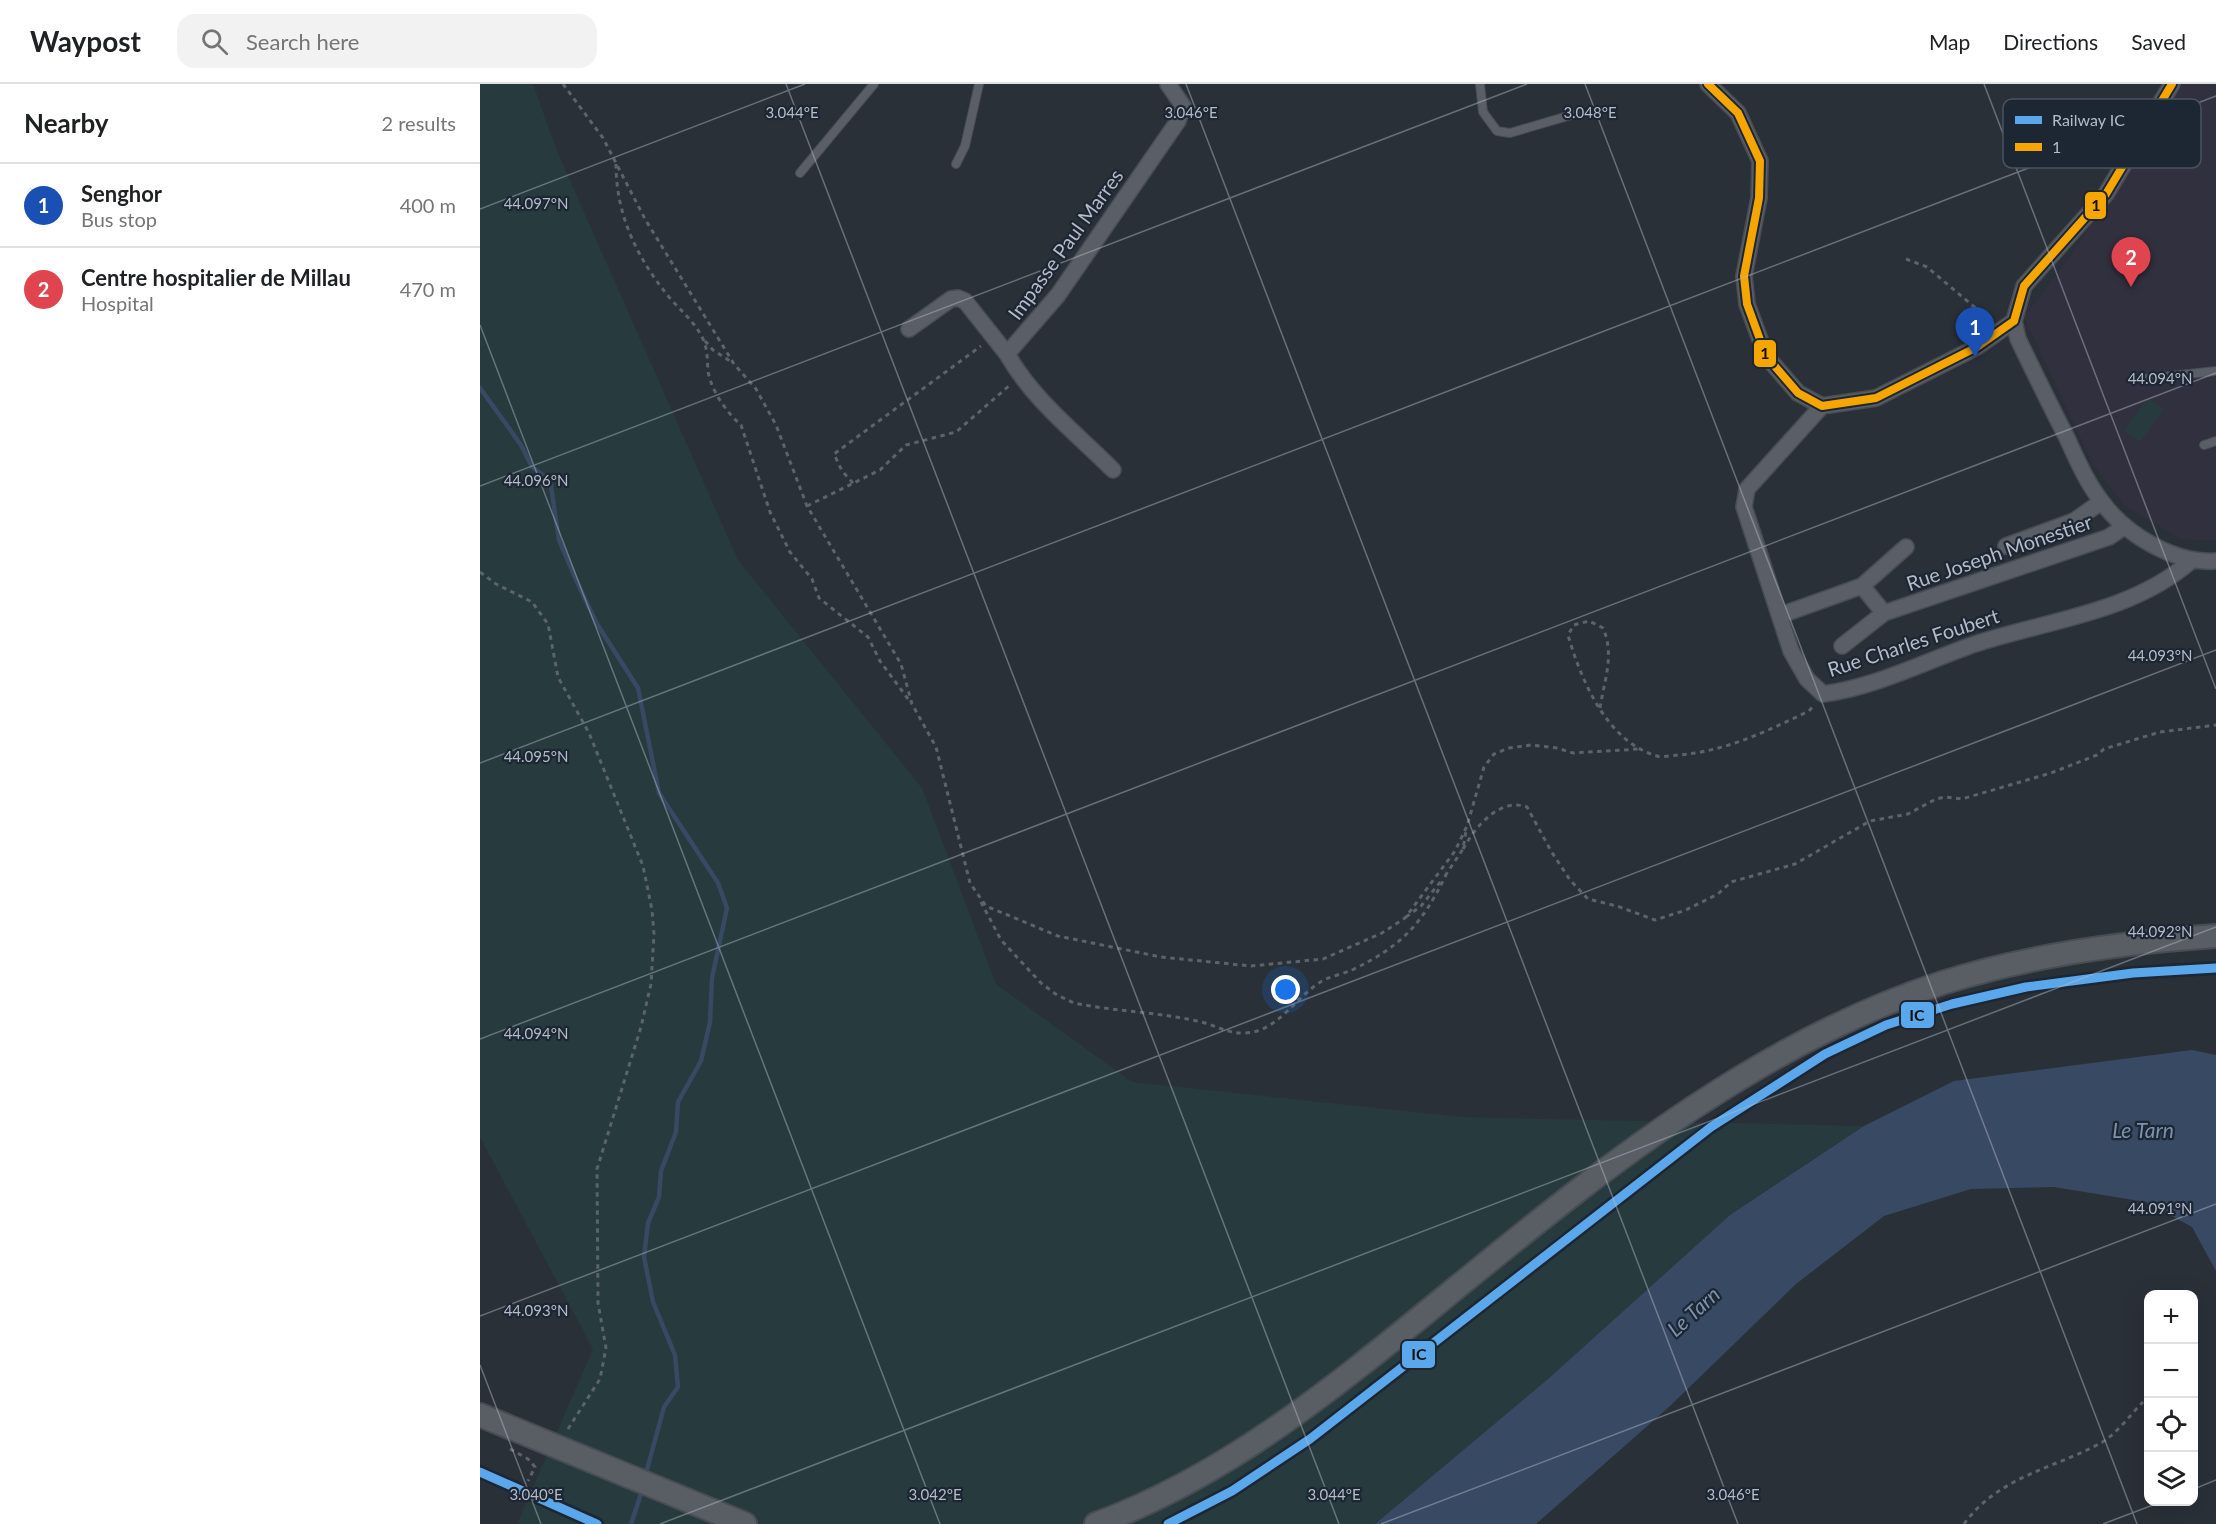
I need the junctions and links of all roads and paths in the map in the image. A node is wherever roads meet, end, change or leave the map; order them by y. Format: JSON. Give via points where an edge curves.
{"nodes":[{"id":1,"x":563,"y":84,"type":"edge"},
{"id":2,"x":873,"y":84,"type":"edge"},
{"id":3,"x":979,"y":84,"type":"edge"},
{"id":4,"x":1168,"y":84,"type":"edge"},
{"id":5,"x":1480,"y":84,"type":"edge"},
{"id":6,"x":1708,"y":84,"type":"edge"},
{"id":7,"x":2172,"y":84,"type":"edge"},
{"id":8,"x":2163,"y":99,"type":"edge"},
{"id":9,"x":1578,"y":113,"type":"dead end"},
{"id":10,"x":616,"y":163,"type":"junction"},
{"id":11,"x":956,"y":164,"type":"dead end"},
{"id":12,"x":2122,"y":168,"type":"edge"},
{"id":13,"x":800,"y":173,"type":"dead end"},
{"id":14,"x":1906,"y":259,"type":"dead end"},
{"id":15,"x":2007,"y":325,"type":"junction"},
{"id":16,"x":909,"y":328,"type":"dead end"},
{"id":17,"x":993,"y":336,"type":"junction"},
{"id":18,"x":704,"y":340,"type":"junction"},
{"id":19,"x":1007,"y":354,"type":"junction"},
{"id":20,"x":734,"y":364,"type":"junction"},
{"id":21,"x":2216,"y":371,"type":"edge"},
{"id":22,"x":1020,"y":376,"type":"junction"},
{"id":23,"x":2143,"y":379,"type":"dead end"},
{"id":24,"x":1822,"y":406,"type":"junction"},
{"id":25,"x":2216,"y":441,"type":"edge"},
{"id":26,"x":2204,"y":445,"type":"dead end"},
{"id":27,"x":1113,"y":470,"type":"dead end"},
{"id":28,"x":853,"y":483,"type":"junction"},
{"id":29,"x":2101,"y":502,"type":"junction"},
{"id":30,"x":807,"y":506,"type":"junction"},
{"id":31,"x":2125,"y":526,"type":"junction"},
{"id":32,"x":2006,"y":546,"type":"dead end"},
{"id":33,"x":1906,"y":547,"type":"dead end"},
{"id":34,"x":2191,"y":561,"type":"junction"},
{"id":35,"x":2212,"y":562,"type":"edge"},
{"id":36,"x":480,"y":572,"type":"edge"},
{"id":37,"x":1862,"y":586,"type":"junction"},
{"id":38,"x":1884,"y":613,"type":"junction"},
{"id":39,"x":1780,"y":615,"type":"junction"},
{"id":40,"x":1842,"y":646,"type":"dead end"},
{"id":41,"x":1823,"y":693,"type":"junction"},
{"id":42,"x":912,"y":704,"type":"junction"},
{"id":43,"x":1600,"y":708,"type":"junction"},
{"id":44,"x":2216,"y":725,"type":"edge"},
{"id":45,"x":1639,"y":749,"type":"junction"},
{"id":46,"x":1467,"y":826,"type":"junction"},
{"id":47,"x":1463,"y":849,"type":"junction"},
{"id":48,"x":1446,"y":875,"type":"junction"},
{"id":49,"x":977,"y":895,"type":"junction"},
{"id":50,"x":1405,"y":918,"type":"junction"},
{"id":51,"x":2216,"y":936,"type":"edge"},
{"id":52,"x":2143,"y":1402,"type":"dead end"},
{"id":53,"x":480,"y":1415,"type":"edge"},
{"id":54,"x":561,"y":1448,"type":"junction"},
{"id":55,"x":509,"y":1449,"type":"dead end"},
{"id":56,"x":528,"y":1481,"type":"dead end"},
{"id":57,"x":746,"y":1524,"type":"edge"},
{"id":58,"x":1096,"y":1524,"type":"edge"},
{"id":59,"x":1964,"y":1524,"type":"edge"}],
"edges":[{"from":1,"to":10,"type":"path","via":[[603,138]]},
{"from":2,"to":13,"type":"lane"},
{"from":3,"to":11,"type":"lane","via":[[965,146]]},
{"from":4,"to":19,"type":"street","name":"Impasse Paul Marres","via":[[1183,106],[1178,121],[1058,295]]},
{"from":5,"to":9,"type":"lane","via":[[1483,112],[1497,131],[1510,133]]},
{"from":6,"to":24,"type":"street","via":[[1738,113],[1760,161],[1759,198],[1744,276],[1755,331],[1778,373],[1798,393]]},
{"from":7,"to":8,"type":"street"},
{"from":10,"to":18,"type":"path","via":[[621,212],[634,248]]},
{"from":10,"to":20,"type":"path","via":[[645,219]]},
{"from":12,"to":15,"type":"street","via":[[2106,194],[2024,286]]},
{"from":14,"to":15,"type":"path","via":[[1927,267]]},
{"from":15,"to":24,"type":"street","via":[[1977,346],[1876,398]]},
{"from":15,"to":29,"type":"street","via":[[2018,339]]},
{"from":16,"to":17,"type":"street","via":[[958,298],[965,301]]},
{"from":17,"to":19,"type":"street"},
{"from":17,"to":28,"type":"path","via":[[834,454]]},
{"from":18,"to":20,"type":"path"},
{"from":18,"to":42,"type":"path","via":[[713,387],[729,415],[741,425],[770,512],[790,552],[812,579],[819,598],[868,637],[880,662]]},
{"from":19,"to":22,"type":"street"},
{"from":20,"to":30,"type":"path","via":[[756,389],[776,424]]},
{"from":21,"to":23,"type":"lane"},
{"from":22,"to":27,"type":"street"},
{"from":22,"to":28,"type":"path","via":[[956,432],[906,445],[880,470]]},
{"from":24,"to":39,"type":"street","name":"Rue Charles Foubert","via":[[1747,489],[1744,507]]},
{"from":25,"to":26,"type":"lane"},
{"from":28,"to":30,"type":"path"},
{"from":29,"to":31,"type":"street"},
{"from":29,"to":32,"type":"street","via":[[2073,521]]},
{"from":30,"to":42,"type":"path","via":[[901,664]]},
{"from":31,"to":34,"type":"street"},
{"from":31,"to":38,"type":"street","name":"Rue Joseph Monestier","via":[[2109,537]]},
{"from":33,"to":37,"type":"street","name":"Rue Joseph Monestier"},
{"from":34,"to":35,"type":"street"},
{"from":34,"to":41,"type":"street","name":"Rue Charles Foubert","via":[[2172,578],[2138,597],[2013,632],[1841,692]]},
{"from":36,"to":54,"type":"path","via":[[532,602],[548,624],[558,677],[589,733],[643,866],[653,922],[651,984],[597,1169],[598,1303],[606,1348],[600,1378]]},
{"from":37,"to":38,"type":"street"},
{"from":37,"to":39,"type":"street","name":"Rue Joseph Monestier"},
{"from":38,"to":40,"type":"street","name":"Rue Joseph Monestier"},
{"from":39,"to":41,"type":"street","name":"Rue Charles Foubert","via":[[1791,651],[1807,679]]},
{"from":41,"to":45,"type":"path","via":[[1809,711],[1729,746],[1659,757]]},
{"from":42,"to":49,"type":"path","via":[[936,747],[970,883]]},
{"from":43,"to":43,"type":"path","via":[[1607,679],[1609,641],[1603,628],[1588,621],[1574,625],[1568,635]]},
{"from":43,"to":45,"type":"path","via":[[1614,729]]},
{"from":44,"to":47,"type":"path","via":[[2160,732],[2104,749],[2051,773],[1962,799],[1935,799],[1908,814],[1870,821],[1795,864],[1731,882],[1718,894],[1655,920],[1588,899],[1570,880],[1527,807],[1519,804],[1507,805],[1490,816]]},
{"from":45,"to":46,"type":"path","via":[[1573,753],[1531,745],[1494,754],[1484,766]]},
{"from":46,"to":47,"type":"path"},
{"from":46,"to":50,"type":"path","via":[[1455,851]]},
{"from":47,"to":48,"type":"path"},
{"from":48,"to":49,"type":"path","via":[[1430,909],[1399,943],[1322,981],[1272,1025],[1245,1033],[1227,1032],[1206,1023],[1085,1005],[1057,995],[1001,940]]},
{"from":48,"to":50,"type":"path","via":[[1421,906]]},
{"from":49,"to":50,"type":"path","via":[[986,906],[1058,936],[1161,957],[1251,966],[1323,959],[1374,937]]},
{"from":51,"to":58,"type":"main road","via":[[2066,955],[1994,969],[1942,983],[1815,1036],[1749,1073],[1570,1195],[1309,1405],[1184,1486]]},
{"from":52,"to":59,"type":"path","via":[[2102,1443],[2023,1475],[1974,1511]]},
{"from":53,"to":54,"type":"main road"},
{"from":54,"to":57,"type":"main road"},
{"from":55,"to":56,"type":"path","via":[[535,1467]]}]}
